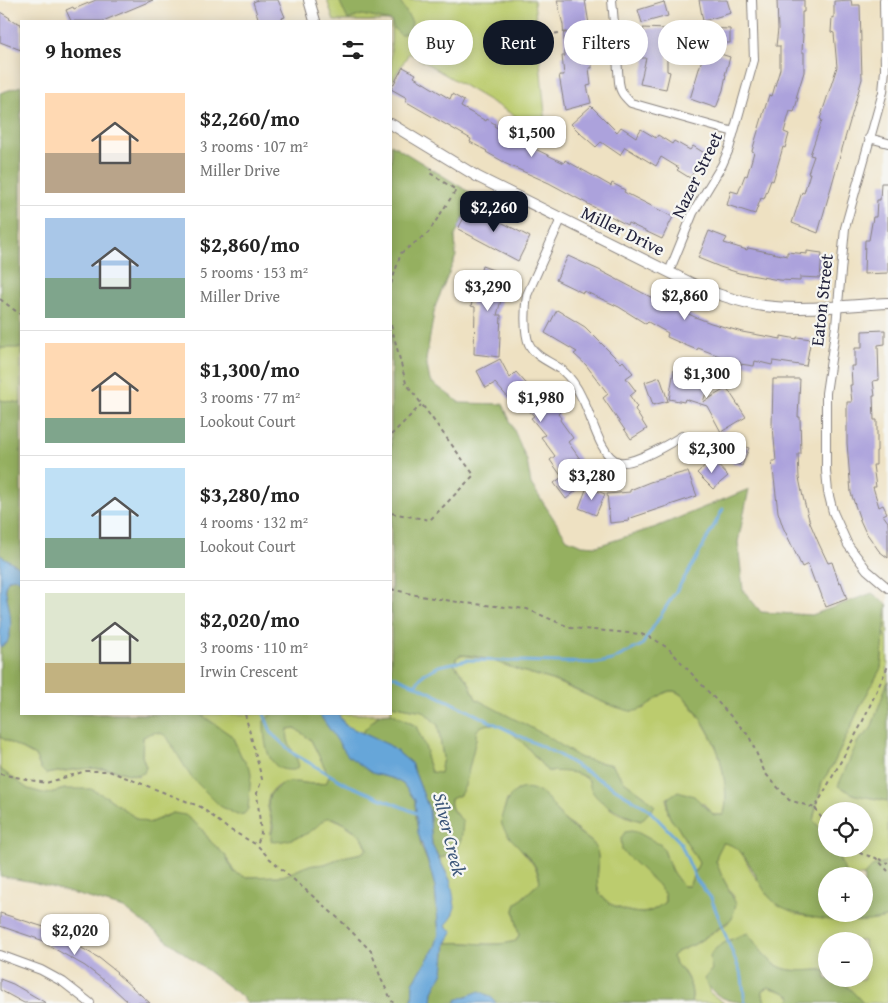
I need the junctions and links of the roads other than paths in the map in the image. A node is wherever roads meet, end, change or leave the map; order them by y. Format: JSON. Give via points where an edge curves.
{"nodes":[{"id":1,"x":309,"y":0,"type":"edge"},
{"id":2,"x":612,"y":0,"type":"edge"},
{"id":3,"x":752,"y":0,"type":"edge"},
{"id":4,"x":884,"y":0,"type":"edge"},
{"id":5,"x":315,"y":20,"type":"edge"},
{"id":6,"x":886,"y":20,"type":"edge"},
{"id":7,"x":392,"y":125,"type":"edge"},
{"id":8,"x":734,"y":132,"type":"junction"},
{"id":9,"x":869,"y":138,"type":"junction"},
{"id":10,"x":888,"y":143,"type":"edge"},
{"id":11,"x":561,"y":219,"type":"junction"},
{"id":12,"x":669,"y":272,"type":"junction"},
{"id":13,"x":888,"y":303,"type":"edge"},
{"id":14,"x":838,"y":306,"type":"junction"},
{"id":15,"x":682,"y":436,"type":"dead end"},
{"id":16,"x":888,"y":588,"type":"edge"},
{"id":17,"x":0,"y":956,"type":"edge"},
{"id":18,"x":90,"y":1003,"type":"edge"}],
"edges":[{"from":1,"to":5,"type":"street"},
{"from":2,"to":8,"type":"street","via":[[623,95],[631,103]]},
{"from":3,"to":8,"type":"street","name":"Nazer Street","via":[[754,60]]},
{"from":4,"to":6,"type":"street","name":"Eaton Street"},
{"from":6,"to":9,"type":"street","name":"Eaton Street","via":[[883,92]]},
{"from":7,"to":11,"type":"street","name":"Miller Drive","via":[[478,177]]},
{"from":8,"to":12,"type":"street","name":"Nazer Street","via":[[722,165],[693,213]]},
{"from":9,"to":10,"type":"street"},
{"from":9,"to":14,"type":"street","name":"Eaton Street","via":[[845,228]]},
{"from":11,"to":12,"type":"street","name":"Miller Drive"},
{"from":11,"to":15,"type":"street","via":[[527,295],[527,333],[532,350],[571,380],[605,452],[614,461],[625,463]]},
{"from":12,"to":14,"type":"street","name":"Miller Drive","via":[[720,295],[748,303],[778,307]]},
{"from":13,"to":14,"type":"street","name":"Miller Drive"},
{"from":14,"to":16,"type":"street","name":"Eaton Street","via":[[826,393],[828,492],[848,545],[867,570]]},
{"from":17,"to":18,"type":"street","via":[[41,970]]}]}
